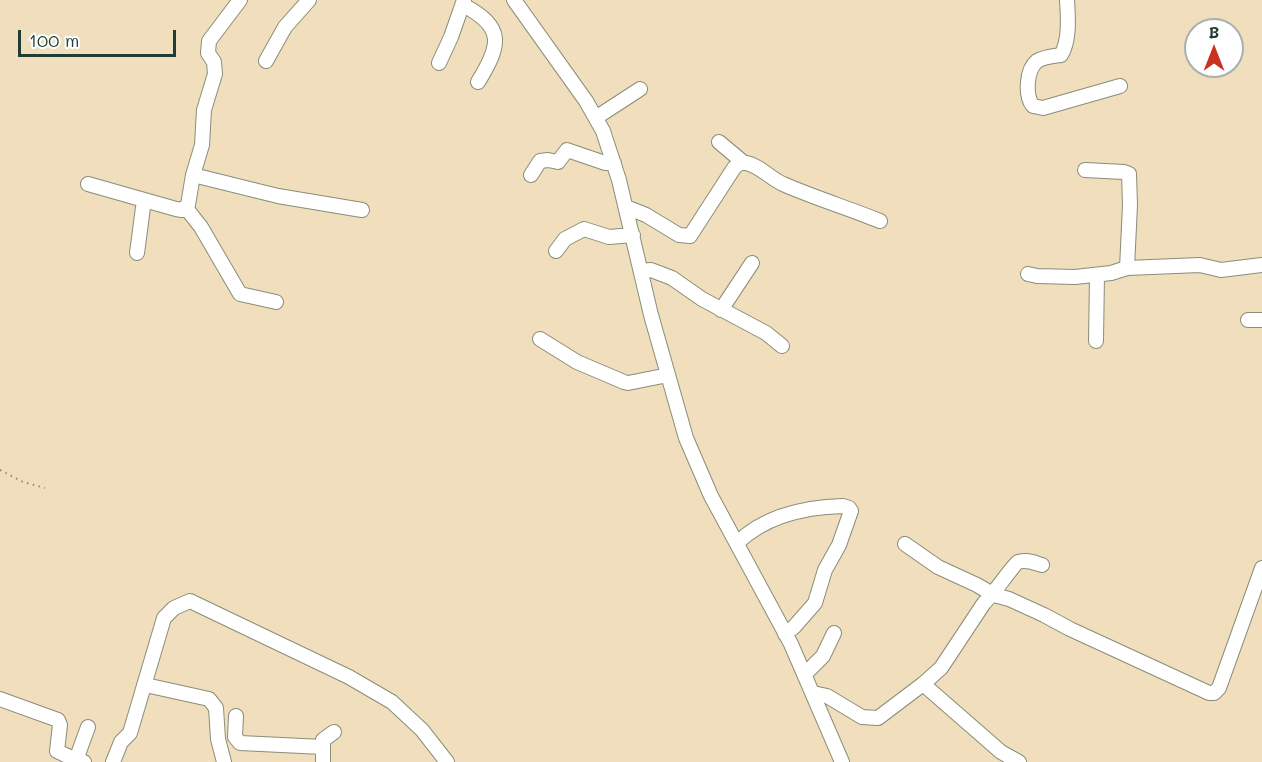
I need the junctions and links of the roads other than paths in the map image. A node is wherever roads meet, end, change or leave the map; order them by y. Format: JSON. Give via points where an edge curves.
{"nodes":[{"id":1,"x":240,"y":0,"type":"edge"},
{"id":2,"x":309,"y":0,"type":"edge"},
{"id":3,"x":514,"y":0,"type":"edge"},
{"id":4,"x":1067,"y":0,"type":"edge"},
{"id":5,"x":463,"y":2,"type":"edge"},
{"id":6,"x":266,"y":61,"type":"dead end"},
{"id":7,"x":439,"y":63,"type":"dead end"},
{"id":8,"x":478,"y":82,"type":"dead end"},
{"id":9,"x":1120,"y":86,"type":"dead end"},
{"id":10,"x":640,"y":89,"type":"dead end"},
{"id":11,"x":597,"y":117,"type":"junction"},
{"id":12,"x":719,"y":142,"type":"dead end"},
{"id":13,"x":614,"y":163,"type":"junction"},
{"id":14,"x":744,"y":163,"type":"junction"},
{"id":15,"x":1085,"y":170,"type":"dead end"},
{"id":16,"x":193,"y":175,"type":"junction"},
{"id":17,"x":531,"y":175,"type":"dead end"},
{"id":18,"x":88,"y":184,"type":"dead end"},
{"id":19,"x":144,"y":200,"type":"junction"},
{"id":20,"x":626,"y":207,"type":"junction"},
{"id":21,"x":186,"y":208,"type":"junction"},
{"id":22,"x":362,"y":210,"type":"dead end"},
{"id":23,"x":880,"y":221,"type":"dead end"},
{"id":24,"x":633,"y":235,"type":"junction"},
{"id":25,"x":556,"y":251,"type":"dead end"},
{"id":26,"x":136,"y":254,"type":"dead end"},
{"id":27,"x":752,"y":263,"type":"dead end"},
{"id":28,"x":1262,"y":265,"type":"edge"},
{"id":29,"x":1127,"y":268,"type":"junction"},
{"id":30,"x":641,"y":271,"type":"junction"},
{"id":31,"x":1028,"y":273,"type":"dead end"},
{"id":32,"x":1097,"y":275,"type":"junction"},
{"id":33,"x":276,"y":302,"type":"dead end"},
{"id":34,"x":721,"y":310,"type":"junction"},
{"id":35,"x":540,"y":339,"type":"dead end"},
{"id":36,"x":1096,"y":341,"type":"dead end"},
{"id":37,"x":782,"y":345,"type":"dead end"},
{"id":38,"x":668,"y":375,"type":"junction"},
{"id":39,"x":737,"y":543,"type":"junction"},
{"id":40,"x":905,"y":544,"type":"dead end"},
{"id":41,"x":1042,"y":565,"type":"dead end"},
{"id":42,"x":1262,"y":568,"type":"edge"},
{"id":43,"x":994,"y":595,"type":"junction"},
{"id":44,"x":834,"y":633,"type":"dead end"},
{"id":45,"x":785,"y":634,"type":"junction"},
{"id":46,"x":805,"y":674,"type":"junction"},
{"id":47,"x":923,"y":684,"type":"junction"},
{"id":48,"x":150,"y":686,"type":"dead end"},
{"id":49,"x":813,"y":693,"type":"junction"},
{"id":50,"x":0,"y":699,"type":"edge"},
{"id":51,"x":236,"y":716,"type":"dead end"},
{"id":52,"x":88,"y":727,"type":"dead end"},
{"id":53,"x":334,"y":732,"type":"dead end"},
{"id":54,"x":323,"y":747,"type":"junction"},
{"id":55,"x":80,"y":761,"type":"edge"},
{"id":56,"x":113,"y":762,"type":"edge"},
{"id":57,"x":224,"y":762,"type":"edge"},
{"id":58,"x":323,"y":762,"type":"edge"},
{"id":59,"x":447,"y":762,"type":"edge"},
{"id":60,"x":842,"y":762,"type":"edge"},
{"id":61,"x":1018,"y":762,"type":"edge"}],
"edges":[{"from":1,"to":16,"type":"street","via":[[209,41],[208,53],[215,74],[204,110],[202,146]]},
{"from":2,"to":6,"type":"street","via":[[285,27]]},
{"from":3,"to":11,"type":"street"},
{"from":4,"to":9,"type":"street","via":[[1064,50],[1035,63],[1028,79],[1030,102],[1038,108],[1048,107]]},
{"from":5,"to":7,"type":"street"},
{"from":5,"to":8,"type":"street","via":[[480,13],[495,33],[491,57]]},
{"from":10,"to":11,"type":"street"},
{"from":11,"to":13,"type":"street"},
{"from":12,"to":14,"type":"street"},
{"from":13,"to":17,"type":"street","via":[[567,150],[558,162],[540,161]]},
{"from":13,"to":20,"type":"street"},
{"from":14,"to":20,"type":"street","via":[[734,168],[690,236],[679,235]]},
{"from":14,"to":23,"type":"street","via":[[812,197]]},
{"from":15,"to":29,"type":"street","via":[[1129,174]]},
{"from":16,"to":21,"type":"street"},
{"from":16,"to":22,"type":"street","via":[[278,196]]},
{"from":18,"to":19,"type":"street"},
{"from":19,"to":21,"type":"street"},
{"from":19,"to":26,"type":"street"},
{"from":20,"to":24,"type":"street"},
{"from":21,"to":33,"type":"street","via":[[201,226],[240,294]]},
{"from":24,"to":25,"type":"street","via":[[609,237],[584,230],[565,239]]},
{"from":24,"to":30,"type":"street"},
{"from":27,"to":34,"type":"street"},
{"from":28,"to":29,"type":"street","via":[[1221,270],[1200,265]]},
{"from":29,"to":32,"type":"street"},
{"from":30,"to":34,"type":"street","via":[[651,270],[672,278]]},
{"from":30,"to":38,"type":"street"},
{"from":31,"to":32,"type":"street","via":[[1052,277]]},
{"from":32,"to":36,"type":"street"},
{"from":34,"to":37,"type":"street"},
{"from":35,"to":38,"type":"street","via":[[577,362],[624,382]]},
{"from":38,"to":39,"type":"street","via":[[699,470]]},
{"from":39,"to":45,"type":"street"},
{"from":39,"to":45,"type":"street","via":[[765,522],[804,509],[843,506],[851,511],[815,603]]},
{"from":40,"to":43,"type":"street","via":[[938,567]]},
{"from":41,"to":43,"type":"street","via":[[1027,561],[1014,565]]},
{"from":42,"to":43,"type":"street","via":[[1219,688],[1209,693]]},
{"from":43,"to":47,"type":"street","via":[[984,603],[941,668]]},
{"from":44,"to":46,"type":"street","via":[[823,656]]},
{"from":45,"to":46,"type":"street"},
{"from":46,"to":49,"type":"street"},
{"from":47,"to":49,"type":"street","via":[[878,718],[870,719],[827,696]]},
{"from":47,"to":61,"type":"street"},
{"from":48,"to":57,"type":"street","via":[[209,699],[216,708]]},
{"from":49,"to":60,"type":"street"},
{"from":50,"to":55,"type":"street","via":[[58,720],[57,751]]},
{"from":51,"to":54,"type":"street","via":[[235,737],[240,743]]},
{"from":52,"to":55,"type":"street"},
{"from":53,"to":54,"type":"street","via":[[323,740]]},
{"from":54,"to":58,"type":"street"},
{"from":56,"to":59,"type":"street","via":[[121,741],[130,734],[164,618],[190,601],[349,676],[392,702],[422,730]]}]}
